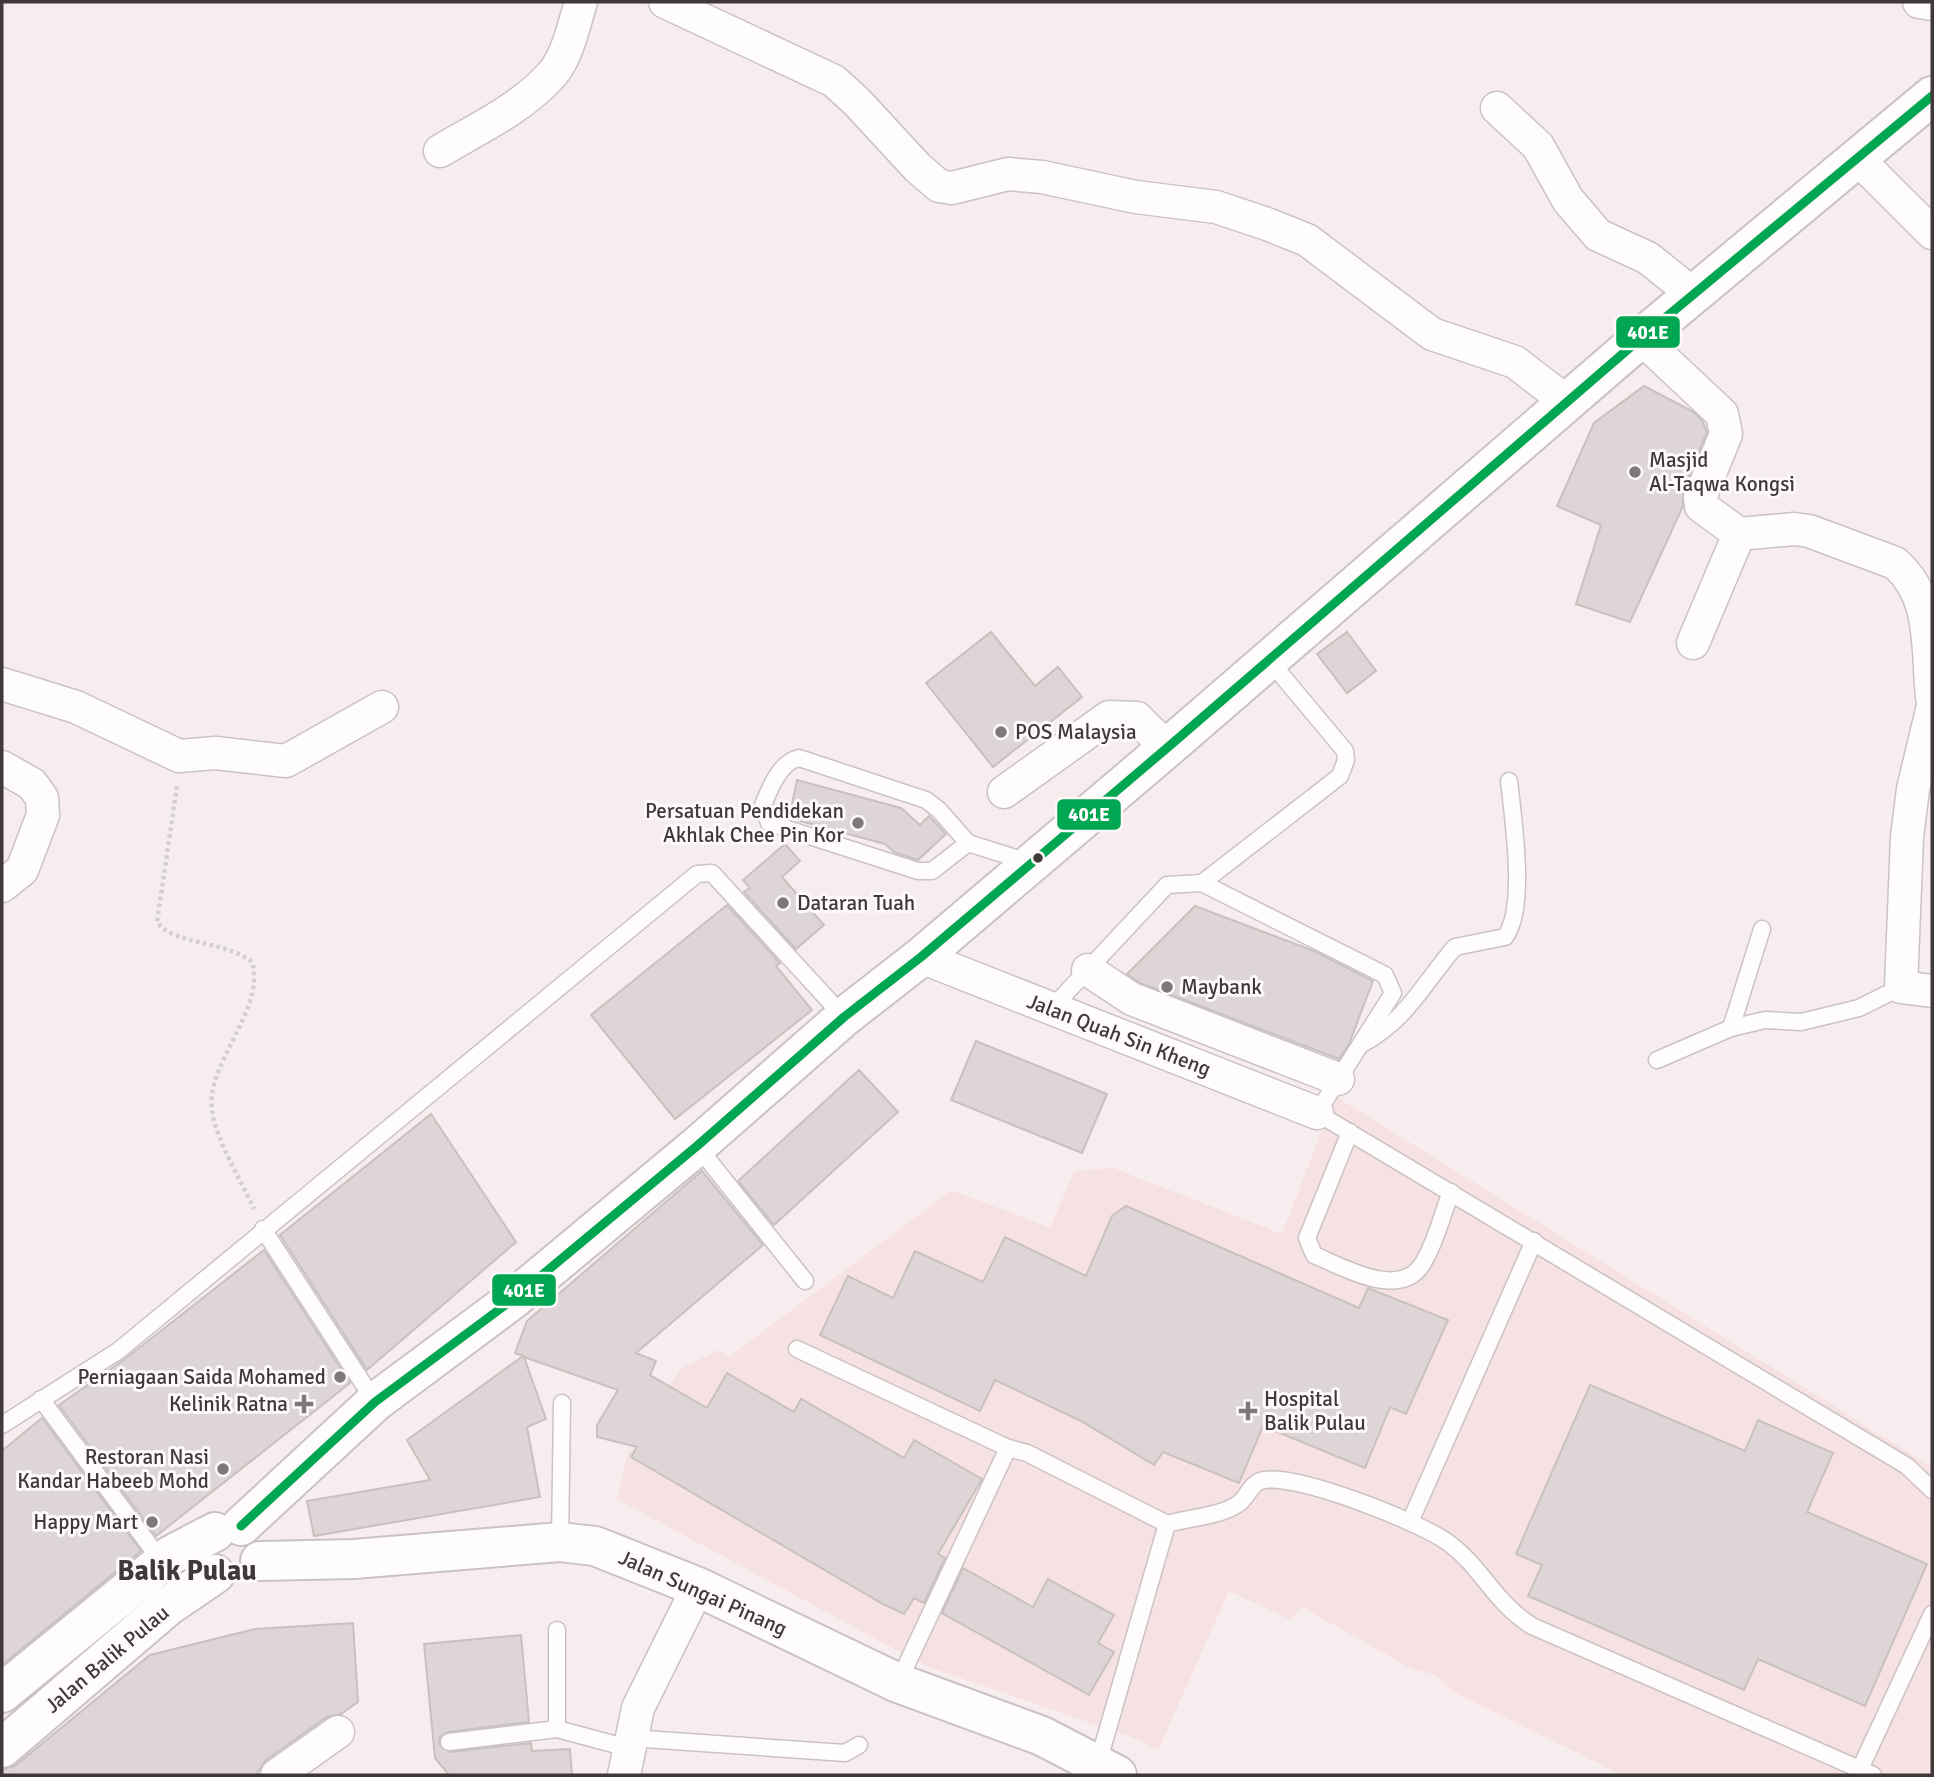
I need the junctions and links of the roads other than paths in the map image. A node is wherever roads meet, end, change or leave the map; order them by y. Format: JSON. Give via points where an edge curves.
{"nodes":[{"id":1,"x":581,"y":2,"type":"edge"},
{"id":2,"x":665,"y":2,"type":"edge"},
{"id":3,"x":1919,"y":2,"type":"edge"},
{"id":4,"x":1932,"y":4,"type":"edge"},
{"id":5,"x":1932,"y":96,"type":"edge"},
{"id":6,"x":1497,"y":108,"type":"dead end"},
{"id":7,"x":440,"y":151,"type":"dead end"},
{"id":8,"x":1858,"y":159,"type":"junction"},
{"id":9,"x":1932,"y":233,"type":"edge"},
{"id":10,"x":1693,"y":295,"type":"junction"},
{"id":11,"x":1641,"y":338,"type":"junction"},
{"id":12,"x":1567,"y":402,"type":"junction"},
{"id":13,"x":1739,"y":534,"type":"junction"},
{"id":14,"x":1693,"y":643,"type":"dead end"},
{"id":15,"x":1269,"y":660,"type":"junction"},
{"id":16,"x":2,"y":684,"type":"edge"},
{"id":17,"x":1932,"y":697,"type":"edge"},
{"id":18,"x":382,"y":707,"type":"dead end"},
{"id":19,"x":1932,"y":710,"type":"edge"},
{"id":20,"x":1167,"y":748,"type":"junction"},
{"id":21,"x":2,"y":766,"type":"edge"},
{"id":22,"x":1509,"y":781,"type":"dead end"},
{"id":23,"x":1004,"y":792,"type":"dead end"},
{"id":24,"x":968,"y":843,"type":"junction"},
{"id":25,"x":1031,"y":863,"type":"junction"},
{"id":26,"x":1202,"y":883,"type":"junction"},
{"id":27,"x":2,"y":886,"type":"edge"},
{"id":28,"x":1762,"y":929,"type":"dead end"},
{"id":29,"x":920,"y":957,"type":"junction"},
{"id":30,"x":1088,"y":970,"type":"junction"},
{"id":31,"x":1900,"y":987,"type":"junction"},
{"id":32,"x":1932,"y":991,"type":"edge"},
{"id":33,"x":1051,"y":1009,"type":"junction"},
{"id":34,"x":844,"y":1017,"type":"junction"},
{"id":35,"x":1731,"y":1028,"type":"junction"},
{"id":36,"x":1360,"y":1046,"type":"junction"},
{"id":37,"x":1657,"y":1060,"type":"dead end"},
{"id":38,"x":1338,"y":1079,"type":"junction"},
{"id":39,"x":1317,"y":1113,"type":"junction"},
{"id":40,"x":1350,"y":1132,"type":"junction"},
{"id":41,"x":697,"y":1146,"type":"junction"},
{"id":42,"x":1451,"y":1192,"type":"junction"},
{"id":43,"x":263,"y":1229,"type":"junction"},
{"id":44,"x":1534,"y":1241,"type":"junction"},
{"id":45,"x":805,"y":1281,"type":"dead end"},
{"id":46,"x":797,"y":1349,"type":"dead end"},
{"id":47,"x":41,"y":1399,"type":"junction"},
{"id":48,"x":375,"y":1402,"type":"junction"},
{"id":49,"x":562,"y":1403,"type":"dead end"},
{"id":50,"x":2,"y":1425,"type":"edge"},
{"id":51,"x":1008,"y":1448,"type":"junction"},
{"id":52,"x":1932,"y":1490,"type":"edge"},
{"id":53,"x":1409,"y":1522,"type":"junction"},
{"id":54,"x":1167,"y":1524,"type":"junction"},
{"id":55,"x":228,"y":1529,"type":"junction"},
{"id":56,"x":559,"y":1542,"type":"junction"},
{"id":57,"x":260,"y":1561,"type":"junction"},
{"id":58,"x":162,"y":1562,"type":"junction"},
{"id":59,"x":215,"y":1574,"type":"junction"},
{"id":60,"x":698,"y":1587,"type":"junction"},
{"id":61,"x":1932,"y":1614,"type":"edge"},
{"id":62,"x":557,"y":1630,"type":"dead end"},
{"id":63,"x":898,"y":1683,"type":"junction"},
{"id":64,"x":2,"y":1693,"type":"edge"},
{"id":65,"x":557,"y":1729,"type":"junction"},
{"id":66,"x":338,"y":1732,"type":"dead end"},
{"id":67,"x":449,"y":1742,"type":"dead end"},
{"id":68,"x":859,"y":1745,"type":"dead end"},
{"id":69,"x":2,"y":1748,"type":"edge"},
{"id":70,"x":627,"y":1754,"type":"edge"},
{"id":71,"x":1107,"y":1769,"type":"edge"},
{"id":72,"x":1866,"y":1772,"type":"edge"},
{"id":73,"x":277,"y":1775,"type":"edge"}],
"edges":[{"from":1,"to":7,"type":"street","via":[[554,72],[534,91]]},
{"from":2,"to":12,"type":"street","via":[[834,81],[939,186],[953,188],[1007,174],[1042,177],[1136,197],[1216,207],[1267,224],[1307,240],[1432,334],[1516,362]]},
{"from":3,"to":4,"type":"street"},
{"from":5,"to":8,"type":"main road","name":"Jalan Balik Pulau"},
{"from":6,"to":10,"type":"street","via":[[1538,146],[1567,200],[1598,235],[1648,258]]},
{"from":8,"to":9,"type":"street"},
{"from":8,"to":10,"type":"main road","name":"Jalan Balik Pulau"},
{"from":10,"to":11,"type":"main road","name":"Jalan Balik Pulau"},
{"from":11,"to":12,"type":"main road","name":"Jalan Balik Pulau"},
{"from":11,"to":13,"type":"street","via":[[1722,414],[1726,434],[1700,498],[1701,506]]},
{"from":12,"to":15,"type":"main road","name":"Jalan Balik Pulau"},
{"from":13,"to":14,"type":"street"},
{"from":13,"to":17,"type":"street","via":[[1809,531],[1895,563],[1923,599],[1929,617]]},
{"from":15,"to":20,"type":"main road","name":"Jalan Balik Pulau"},
{"from":15,"to":26,"type":"lane","via":[[1345,751],[1346,760],[1340,776]]},
{"from":16,"to":18,"type":"street","via":[[76,707],[179,756],[216,753],[286,761]]},
{"from":19,"to":31,"type":"street","via":[[1907,837]]},
{"from":20,"to":23,"type":"street","via":[[1137,718],[1108,717]]},
{"from":20,"to":25,"type":"main road","name":"Jalan Balik Pulau"},
{"from":21,"to":27,"type":"street","via":[[32,784],[42,799],[43,815],[22,870]]},
{"from":22,"to":36,"type":"lane","via":[[1516,859],[1513,926],[1505,937],[1455,947],[1418,998],[1385,1032]]},
{"from":24,"to":24,"type":"lane","via":[[932,871],[918,871],[769,822],[763,805],[787,764],[799,758],[926,800]]},
{"from":24,"to":25,"type":"lane"},
{"from":25,"to":29,"type":"main road","name":"Jalan Balik Pulau"},
{"from":26,"to":30,"type":"lane","via":[[1167,885]]},
{"from":26,"to":36,"type":"lane","via":[[1385,975],[1393,993]]},
{"from":28,"to":35,"type":"lane"},
{"from":29,"to":33,"type":"street","name":"Jalan Quah Sin Kheng"},
{"from":29,"to":34,"type":"main road","name":"Jalan Balik Pulau"},
{"from":30,"to":33,"type":"lane"},
{"from":30,"to":38,"type":"street","via":[[1132,999]]},
{"from":31,"to":32,"type":"street"},
{"from":31,"to":35,"type":"lane","via":[[1848,1011],[1801,1023],[1765,1020]]},
{"from":33,"to":39,"type":"street","name":"Jalan Quah Sin Kheng"},
{"from":34,"to":41,"type":"main road","name":"Jalan Balik Pulau"},
{"from":34,"to":43,"type":"lane","via":[[712,873],[696,874]]},
{"from":35,"to":37,"type":"lane"},
{"from":36,"to":38,"type":"lane"},
{"from":38,"to":39,"type":"lane"},
{"from":39,"to":40,"type":"lane"},
{"from":40,"to":42,"type":"lane"},
{"from":40,"to":42,"type":"lane","via":[[1307,1238],[1314,1255],[1369,1277],[1396,1281],[1411,1275],[1423,1264]]},
{"from":41,"to":45,"type":"lane"},
{"from":41,"to":48,"type":"main road","name":"Jalan Balik Pulau","via":[[512,1300]]},
{"from":42,"to":44,"type":"lane"},
{"from":43,"to":47,"type":"lane","via":[[118,1351]]},
{"from":43,"to":48,"type":"lane"},
{"from":44,"to":52,"type":"lane","via":[[1907,1466]]},
{"from":44,"to":53,"type":"lane"},
{"from":46,"to":51,"type":"lane"},
{"from":47,"to":50,"type":"lane"},
{"from":47,"to":58,"type":"lane"},
{"from":48,"to":55,"type":"main road","name":"Jalan Balik Pulau"},
{"from":49,"to":56,"type":"lane"},
{"from":51,"to":54,"type":"lane","via":[[1027,1452]]},
{"from":51,"to":63,"type":"lane"},
{"from":53,"to":54,"type":"lane","via":[[1306,1483],[1278,1479],[1253,1485],[1231,1507]]},
{"from":53,"to":72,"type":"lane","via":[[1448,1542],[1510,1612],[1532,1626]]},
{"from":54,"to":71,"type":"lane"},
{"from":55,"to":57,"type":"main road","via":[[249,1530],[260,1544]]},
{"from":55,"to":58,"type":"main road","name":"Jalan Balik Pulau"},
{"from":55,"to":59,"type":"main road","via":[[209,1539],[206,1558]]},
{"from":56,"to":57,"type":"main road","name":"Jalan Sungai Pinang","via":[[354,1559]]},
{"from":56,"to":60,"type":"main road","name":"Jalan Sungai Pinang","via":[[595,1546]]},
{"from":57,"to":59,"type":"main road","via":[[256,1570],[241,1580]]},
{"from":58,"to":64,"type":"main road","name":"Jalan Balik Pulau"},
{"from":59,"to":69,"type":"main road","name":"Jalan Balik Pulau","via":[[168,1606]]},
{"from":60,"to":63,"type":"main road","name":"Jalan Sungai Pinang"},
{"from":60,"to":70,"type":"street","via":[[638,1708]]},
{"from":61,"to":72,"type":"lane"},
{"from":62,"to":65,"type":"lane"},
{"from":63,"to":71,"type":"main road","name":"Jalan Sungai Pinang","via":[[1042,1736]]},
{"from":65,"to":67,"type":"lane"},
{"from":65,"to":70,"type":"lane"},
{"from":66,"to":73,"type":"street"},
{"from":68,"to":70,"type":"lane","via":[[845,1753]]}]}
